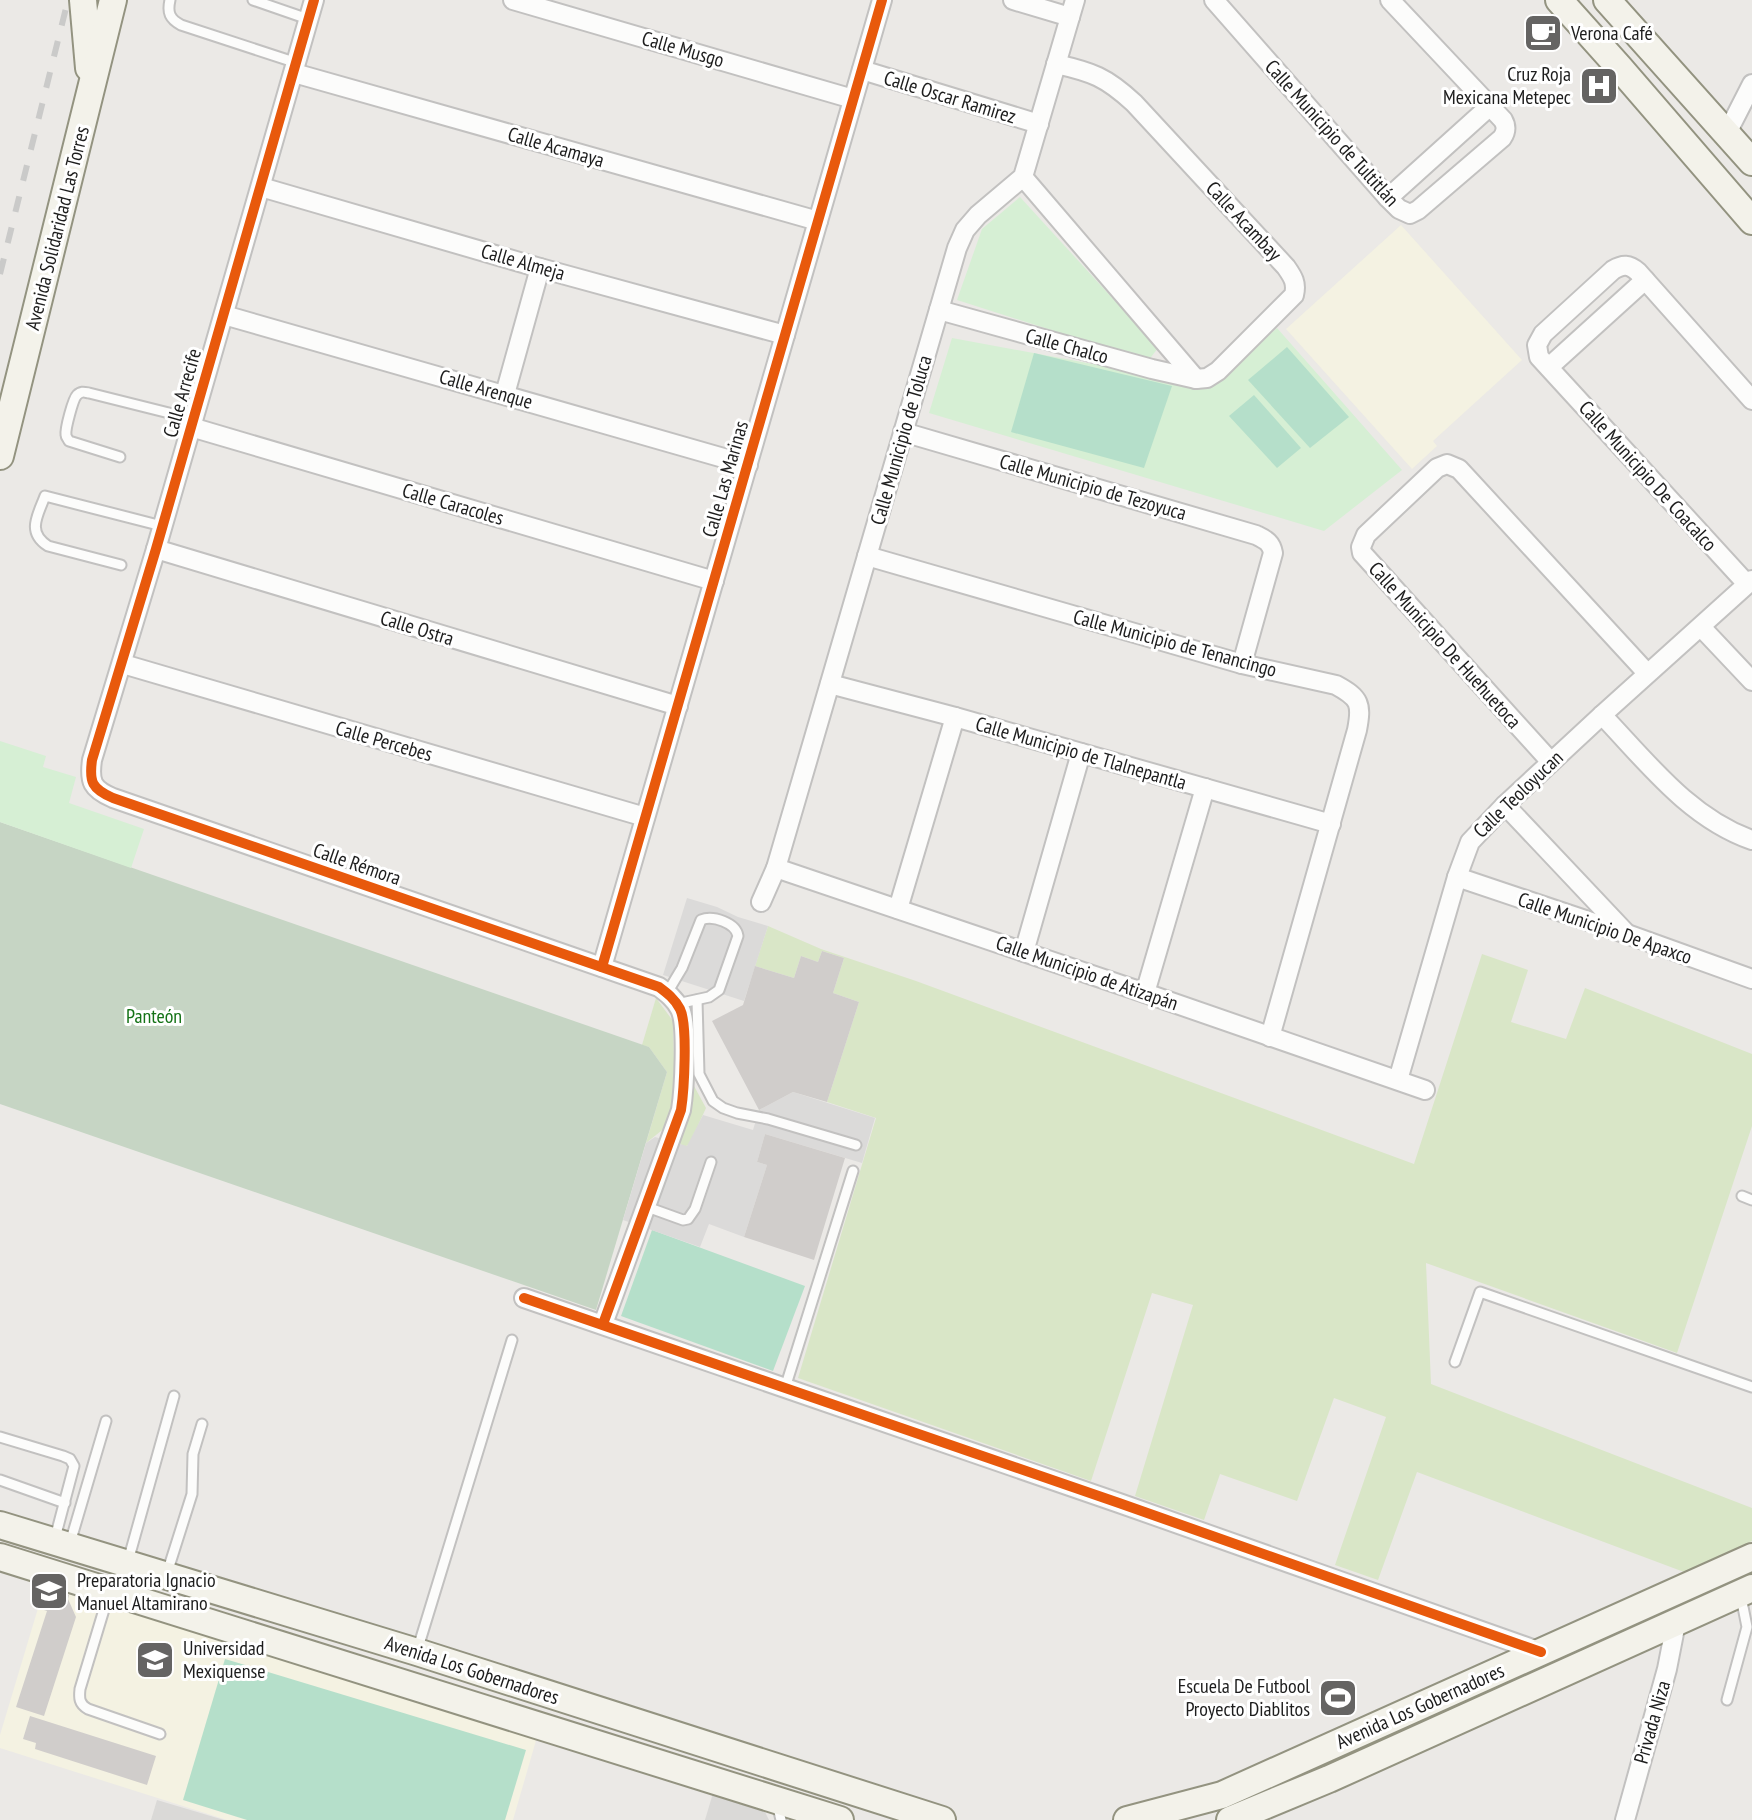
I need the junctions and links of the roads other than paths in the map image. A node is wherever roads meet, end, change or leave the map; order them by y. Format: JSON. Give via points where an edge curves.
{"nodes":[{"id":1,"x":83,"y":0,"type":"edge"},
{"id":2,"x":113,"y":0,"type":"edge"},
{"id":3,"x":170,"y":0,"type":"edge"},
{"id":4,"x":253,"y":0,"type":"edge"},
{"id":5,"x":314,"y":0,"type":"edge"},
{"id":6,"x":513,"y":0,"type":"edge"},
{"id":7,"x":882,"y":0,"type":"edge"},
{"id":8,"x":1013,"y":0,"type":"edge"},
{"id":9,"x":1214,"y":0,"type":"edge"},
{"id":10,"x":1390,"y":0,"type":"edge"},
{"id":11,"x":1559,"y":0,"type":"edge"},
{"id":12,"x":1607,"y":0,"type":"edge"},
{"id":13,"x":1072,"y":8,"type":"edge"},
{"id":14,"x":308,"y":19,"type":"junction"},
{"id":15,"x":1647,"y":44,"type":"junction"},
{"id":16,"x":1056,"y":64,"type":"junction"},
{"id":17,"x":1619,"y":67,"type":"junction"},
{"id":18,"x":295,"y":68,"type":"junction"},
{"id":19,"x":862,"y":70,"type":"junction"},
{"id":20,"x":1752,"y":84,"type":"edge"},
{"id":21,"x":91,"y":92,"type":"junction"},
{"id":22,"x":853,"y":99,"type":"junction"},
{"id":23,"x":1489,"y":107,"type":"junction"},
{"id":24,"x":1039,"y":124,"type":"junction"},
{"id":25,"x":1727,"y":133,"type":"junction"},
{"id":26,"x":1752,"y":162,"type":"edge"},
{"id":27,"x":1023,"y":177,"type":"junction"},
{"id":28,"x":261,"y":187,"type":"junction"},
{"id":29,"x":1388,"y":198,"type":"junction"},
{"id":30,"x":818,"y":221,"type":"junction"},
{"id":31,"x":1752,"y":221,"type":"edge"},
{"id":32,"x":540,"y":268,"type":"junction"},
{"id":33,"x":1645,"y":280,"type":"junction"},
{"id":34,"x":939,"y":310,"type":"junction"},
{"id":35,"x":224,"y":315,"type":"junction"},
{"id":36,"x":785,"y":335,"type":"junction"},
{"id":37,"x":1549,"y":367,"type":"junction"},
{"id":38,"x":1196,"y":379,"type":"junction"},
{"id":39,"x":505,"y":394,"type":"junction"},
{"id":40,"x":1752,"y":400,"type":"edge"},
{"id":41,"x":192,"y":423,"type":"junction"},
{"id":42,"x":903,"y":432,"type":"junction"},
{"id":43,"x":0,"y":456,"type":"edge"},
{"id":44,"x":120,"y":457,"type":"dead end"},
{"id":45,"x":748,"y":465,"type":"junction"},
{"id":46,"x":162,"y":526,"type":"junction"},
{"id":47,"x":156,"y":549,"type":"junction"},
{"id":48,"x":867,"y":556,"type":"junction"},
{"id":49,"x":121,"y":565,"type":"dead end"},
{"id":50,"x":714,"y":581,"type":"junction"},
{"id":51,"x":1750,"y":582,"type":"edge"},
{"id":52,"x":1701,"y":627,"type":"junction"},
{"id":53,"x":123,"y":664,"type":"junction"},
{"id":54,"x":1242,"y":664,"type":"junction"},
{"id":55,"x":1647,"y":673,"type":"junction"},
{"id":56,"x":1752,"y":681,"type":"edge"},
{"id":57,"x":830,"y":684,"type":"junction"},
{"id":58,"x":678,"y":706,"type":"junction"},
{"id":59,"x":1602,"y":715,"type":"junction"},
{"id":60,"x":955,"y":717,"type":"junction"},
{"id":61,"x":1081,"y":753,"type":"junction"},
{"id":62,"x":1551,"y":762,"type":"junction"},
{"id":63,"x":1205,"y":788,"type":"junction"},
{"id":64,"x":100,"y":793,"type":"joint"},
{"id":65,"x":1505,"y":805,"type":"junction"},
{"id":66,"x":645,"y":817,"type":"junction"},
{"id":67,"x":1331,"y":824,"type":"junction"},
{"id":68,"x":1752,"y":840,"type":"edge"},
{"id":69,"x":776,"y":868,"type":"junction"},
{"id":70,"x":1457,"y":877,"type":"junction"},
{"id":71,"x":761,"y":902,"type":"dead end"},
{"id":72,"x":898,"y":909,"type":"junction"},
{"id":73,"x":1627,"y":934,"type":"junction"},
{"id":74,"x":1024,"y":952,"type":"junction"},
{"id":75,"x":602,"y":967,"type":"junction"},
{"id":76,"x":1752,"y":979,"type":"edge"},
{"id":77,"x":1145,"y":993,"type":"junction"},
{"id":78,"x":672,"y":998,"type":"junction"},
{"id":79,"x":697,"y":1000,"type":"junction"},
{"id":80,"x":1270,"y":1037,"type":"junction"},
{"id":81,"x":1398,"y":1080,"type":"junction"},
{"id":82,"x":1425,"y":1090,"type":"dead end"},
{"id":83,"x":856,"y":1145,"type":"dead end"},
{"id":84,"x":711,"y":1162,"type":"dead end"},
{"id":85,"x":853,"y":1171,"type":"dead end"},
{"id":86,"x":647,"y":1207,"type":"junction"},
{"id":87,"x":524,"y":1298,"type":"dead end"},
{"id":88,"x":603,"y":1324,"type":"junction"},
{"id":89,"x":512,"y":1340,"type":"dead end"},
{"id":90,"x":1455,"y":1362,"type":"dead end"},
{"id":91,"x":1752,"y":1387,"type":"edge"},
{"id":92,"x":785,"y":1388,"type":"junction"},
{"id":93,"x":174,"y":1396,"type":"dead end"},
{"id":94,"x":106,"y":1421,"type":"dead end"},
{"id":95,"x":202,"y":1424,"type":"dead end"},
{"id":96,"x":0,"y":1437,"type":"edge"},
{"id":97,"x":0,"y":1480,"type":"edge"},
{"id":98,"x":65,"y":1503,"type":"junction"},
{"id":99,"x":0,"y":1525,"type":"edge"},
{"id":100,"x":61,"y":1544,"type":"junction"},
{"id":101,"x":0,"y":1557,"type":"edge"},
{"id":102,"x":1752,"y":1557,"type":"edge"},
{"id":103,"x":127,"y":1565,"type":"junction"},
{"id":104,"x":1727,"y":1568,"type":"junction"},
{"id":105,"x":166,"y":1577,"type":"junction"},
{"id":106,"x":1746,"y":1591,"type":"edge"},
{"id":107,"x":109,"y":1593,"type":"junction"},
{"id":108,"x":1676,"y":1623,"type":"junction"},
{"id":109,"x":417,"y":1652,"type":"junction"},
{"id":110,"x":1541,"y":1652,"type":"junction"},
{"id":111,"x":1727,"y":1700,"type":"dead end"},
{"id":112,"x":583,"y":1706,"type":"junction"},
{"id":113,"x":160,"y":1734,"type":"dead end"},
{"id":114,"x":574,"y":1736,"type":"junction"},
{"id":115,"x":779,"y":1810,"type":"edge"},
{"id":116,"x":840,"y":1820,"type":"edge"},
{"id":117,"x":942,"y":1820,"type":"edge"},
{"id":118,"x":1127,"y":1820,"type":"edge"},
{"id":119,"x":1230,"y":1820,"type":"edge"},
{"id":120,"x":1625,"y":1820,"type":"edge"}],
"edges":[{"from":1,"to":21,"type":"street"},
{"from":2,"to":21,"type":"street","name":"Avenida Solidaridad Las Torres"},
{"from":3,"to":18,"type":"lane","via":[[169,14],[181,25]]},
{"from":4,"to":14,"type":"lane"},
{"from":5,"to":14,"type":"street","name":"Calle Arrecife"},
{"from":6,"to":22,"type":"street","name":"Calle Musgo"},
{"from":7,"to":19,"type":"street","name":"Calle Las Marinas"},
{"from":8,"to":13,"type":"street"},
{"from":9,"to":29,"type":"street","name":"Calle Municipio de Tultitlán"},
{"from":10,"to":23,"type":"street","name":"Calle Municipio de Tultitlán"},
{"from":11,"to":17,"type":"street"},
{"from":12,"to":15,"type":"street"},
{"from":13,"to":16,"type":"street"},
{"from":14,"to":18,"type":"street","name":"Calle Arrecife"},
{"from":15,"to":17,"type":"street"},
{"from":15,"to":25,"type":"street"},
{"from":16,"to":24,"type":"street"},
{"from":16,"to":38,"type":"street","name":"Calle Acambay","via":[[1102,77],[1117,87],[1294,278],[1290,301],[1218,371]]},
{"from":17,"to":31,"type":"street"},
{"from":18,"to":28,"type":"street","name":"Calle Arrecife"},
{"from":18,"to":30,"type":"street","name":"Calle Acamaya"},
{"from":19,"to":22,"type":"street","name":"Calle Las Marinas"},
{"from":19,"to":24,"type":"street","name":"Calle Oscar Ramirez"},
{"from":20,"to":25,"type":"street"},
{"from":21,"to":43,"type":"street","name":"Avenida Solidaridad Las Torres"},
{"from":22,"to":30,"type":"street","name":"Calle Las Marinas"},
{"from":23,"to":29,"type":"street"},
{"from":23,"to":29,"type":"street","name":"Calle Municipio de Tultitlán","via":[[1506,126],[1502,138],[1414,213],[1399,209]]},
{"from":24,"to":27,"type":"street"},
{"from":25,"to":26,"type":"street"},
{"from":27,"to":34,"type":"street","name":"Calle Municipio de Toluca","via":[[965,230]]},
{"from":27,"to":38,"type":"street"},
{"from":28,"to":32,"type":"street","name":"Calle Almeja"},
{"from":28,"to":35,"type":"street","name":"Calle Arrecife"},
{"from":30,"to":36,"type":"street","name":"Calle Las Marinas"},
{"from":32,"to":36,"type":"street","name":"Calle Almeja"},
{"from":32,"to":39,"type":"street"},
{"from":33,"to":37,"type":"street"},
{"from":33,"to":37,"type":"street","via":[[1633,267],[1613,270],[1540,337],[1537,351]]},
{"from":33,"to":40,"type":"street"},
{"from":34,"to":38,"type":"street","name":"Calle Chalco"},
{"from":34,"to":42,"type":"street","name":"Calle Municipio de Toluca"},
{"from":35,"to":39,"type":"street","name":"Calle Arenque"},
{"from":35,"to":41,"type":"street","name":"Calle Arrecife"},
{"from":36,"to":45,"type":"street","name":"Calle Las Marinas"},
{"from":37,"to":51,"type":"street","name":"Calle Municipio De Coacalco"},
{"from":39,"to":45,"type":"street","name":"Calle Arenque"},
{"from":41,"to":44,"type":"lane","via":[[77,394],[69,441]]},
{"from":41,"to":46,"type":"street","name":"Calle Arrecife"},
{"from":41,"to":50,"type":"street","name":"Calle Caracoles"},
{"from":42,"to":48,"type":"street","name":"Calle Municipio de Toluca"},
{"from":42,"to":54,"type":"street","name":"Calle Municipio de Tezoyuca","via":[[1267,540],[1273,553]]},
{"from":45,"to":50,"type":"street","name":"Calle Las Marinas"},
{"from":46,"to":47,"type":"street","name":"Calle Arrecife"},
{"from":46,"to":49,"type":"lane","via":[[45,496],[34,528],[39,540]]},
{"from":47,"to":53,"type":"street","name":"Calle Arrecife"},
{"from":47,"to":58,"type":"street","name":"Calle Ostra"},
{"from":48,"to":54,"type":"street","name":"Calle Municipio de Tenancingo"},
{"from":48,"to":57,"type":"street","name":"Calle Municipio de Toluca"},
{"from":50,"to":58,"type":"street","name":"Calle Las Marinas"},
{"from":51,"to":52,"type":"street","name":"Calle Teoloyucan"},
{"from":52,"to":55,"type":"street","name":"Calle Teoloyucan"},
{"from":52,"to":56,"type":"street"},
{"from":53,"to":64,"type":"street","name":"Calle Arrecife","via":[[92,760],[90,775]]},
{"from":53,"to":66,"type":"street","name":"Calle Percebes"},
{"from":54,"to":67,"type":"street","name":"Calle Municipio de Tenancingo","via":[[1336,685],[1358,702],[1357,730]]},
{"from":55,"to":59,"type":"street","name":"Calle Teoloyucan"},
{"from":55,"to":62,"type":"street","name":"Calle Municipio De Huehuetoca","via":[[1459,469],[1447,464],[1437,468],[1366,535],[1362,553]]},
{"from":57,"to":60,"type":"street","name":"Calle Municipio de Tlalnepantla"},
{"from":57,"to":69,"type":"street","name":"Calle Municipio de Toluca"},
{"from":58,"to":66,"type":"street","name":"Calle Las Marinas"},
{"from":59,"to":62,"type":"street","name":"Calle Teoloyucan"},
{"from":59,"to":68,"type":"street","via":[[1696,810]]},
{"from":60,"to":61,"type":"street","name":"Calle Municipio de Tlalnepantla"},
{"from":60,"to":72,"type":"street"},
{"from":61,"to":63,"type":"street","name":"Calle Municipio de Tlalnepantla"},
{"from":61,"to":74,"type":"street"},
{"from":62,"to":65,"type":"street","name":"Calle Teoloyucan"},
{"from":63,"to":67,"type":"street","name":"Calle Municipio de Tlalnepantla"},
{"from":63,"to":77,"type":"street"},
{"from":64,"to":75,"type":"street","name":"Calle Rémora"},
{"from":65,"to":70,"type":"street","name":"Calle Teoloyucan","via":[[1470,842]]},
{"from":65,"to":73,"type":"street"},
{"from":66,"to":75,"type":"street","name":"Calle Las Marinas"},
{"from":67,"to":80,"type":"street"},
{"from":69,"to":71,"type":"street","name":"Calle Municipio de Toluca"},
{"from":69,"to":72,"type":"street","name":"Calle Municipio de Atizapán"},
{"from":70,"to":73,"type":"street","name":"Calle Municipio De Apaxco"},
{"from":70,"to":81,"type":"street","name":"Calle Teoloyucan"},
{"from":72,"to":74,"type":"street","name":"Calle Municipio de Atizapán"},
{"from":73,"to":76,"type":"street","name":"Calle Municipio De Apaxco"},
{"from":74,"to":77,"type":"street","name":"Calle Municipio de Atizapán"},
{"from":75,"to":78,"type":"street","name":"Calle Rémora","via":[[659,987]]},
{"from":77,"to":80,"type":"street","name":"Calle Municipio de Atizapán"},
{"from":78,"to":79,"type":"lane"},
{"from":78,"to":79,"type":"lane","via":[[698,925],[711,918],[735,928],[738,936],[719,990]]},
{"from":78,"to":86,"type":"street","via":[[685,1025],[683,1099]]},
{"from":79,"to":83,"type":"lane","via":[[699,1074],[713,1101],[737,1113]]},
{"from":80,"to":81,"type":"street","name":"Calle Municipio de Atizapán"},
{"from":81,"to":82,"type":"street","name":"Calle Municipio de Atizapán"},
{"from":84,"to":86,"type":"lane","via":[[688,1219]]},
{"from":85,"to":92,"type":"lane"},
{"from":86,"to":88,"type":"street"},
{"from":87,"to":88,"type":"street"},
{"from":88,"to":92,"type":"street"},
{"from":89,"to":109,"type":"lane"},
{"from":90,"to":91,"type":"lane","via":[[1480,1292]]},
{"from":92,"to":110,"type":"street"},
{"from":93,"to":103,"type":"lane"},
{"from":94,"to":100,"type":"lane"},
{"from":95,"to":105,"type":"lane","via":[[193,1454],[192,1494]]},
{"from":96,"to":98,"type":"lane","via":[[70,1459],[74,1466]]},
{"from":97,"to":98,"type":"lane"},
{"from":98,"to":100,"type":"lane"},
{"from":99,"to":100,"type":"street","name":"Avenida Los Gobernadores"},
{"from":100,"to":103,"type":"street","name":"Avenida Los Gobernadores"},
{"from":101,"to":107,"type":"street","name":"Avenida Los Gobernadores"},
{"from":102,"to":104,"type":"street","name":"Avenida Los Gobernadores"},
{"from":103,"to":105,"type":"street","name":"Avenida Los Gobernadores"},
{"from":104,"to":106,"type":"street"},
{"from":104,"to":110,"type":"street","name":"Avenida Los Gobernadores"},
{"from":105,"to":109,"type":"street","name":"Avenida Los Gobernadores"},
{"from":106,"to":108,"type":"street","name":"Avenida Los Gobernadores"},
{"from":106,"to":111,"type":"lane","via":[[1747,1627]]},
{"from":107,"to":113,"type":"lane","via":[[80,1702]]},
{"from":107,"to":114,"type":"street","name":"Avenida Los Gobernadores"},
{"from":108,"to":119,"type":"street","name":"Avenida Los Gobernadores"},
{"from":108,"to":120,"type":"street","name":"Privada Niza"},
{"from":109,"to":112,"type":"street","name":"Avenida Los Gobernadores"},
{"from":110,"to":118,"type":"street","name":"Avenida Los Gobernadores","via":[[1222,1795]]},
{"from":112,"to":114,"type":"street"},
{"from":112,"to":117,"type":"street","name":"Avenida Los Gobernadores"},
{"from":114,"to":115,"type":"street","name":"Avenida Los Gobernadores"},
{"from":115,"to":116,"type":"street","name":"Avenida Los Gobernadores"}]}
